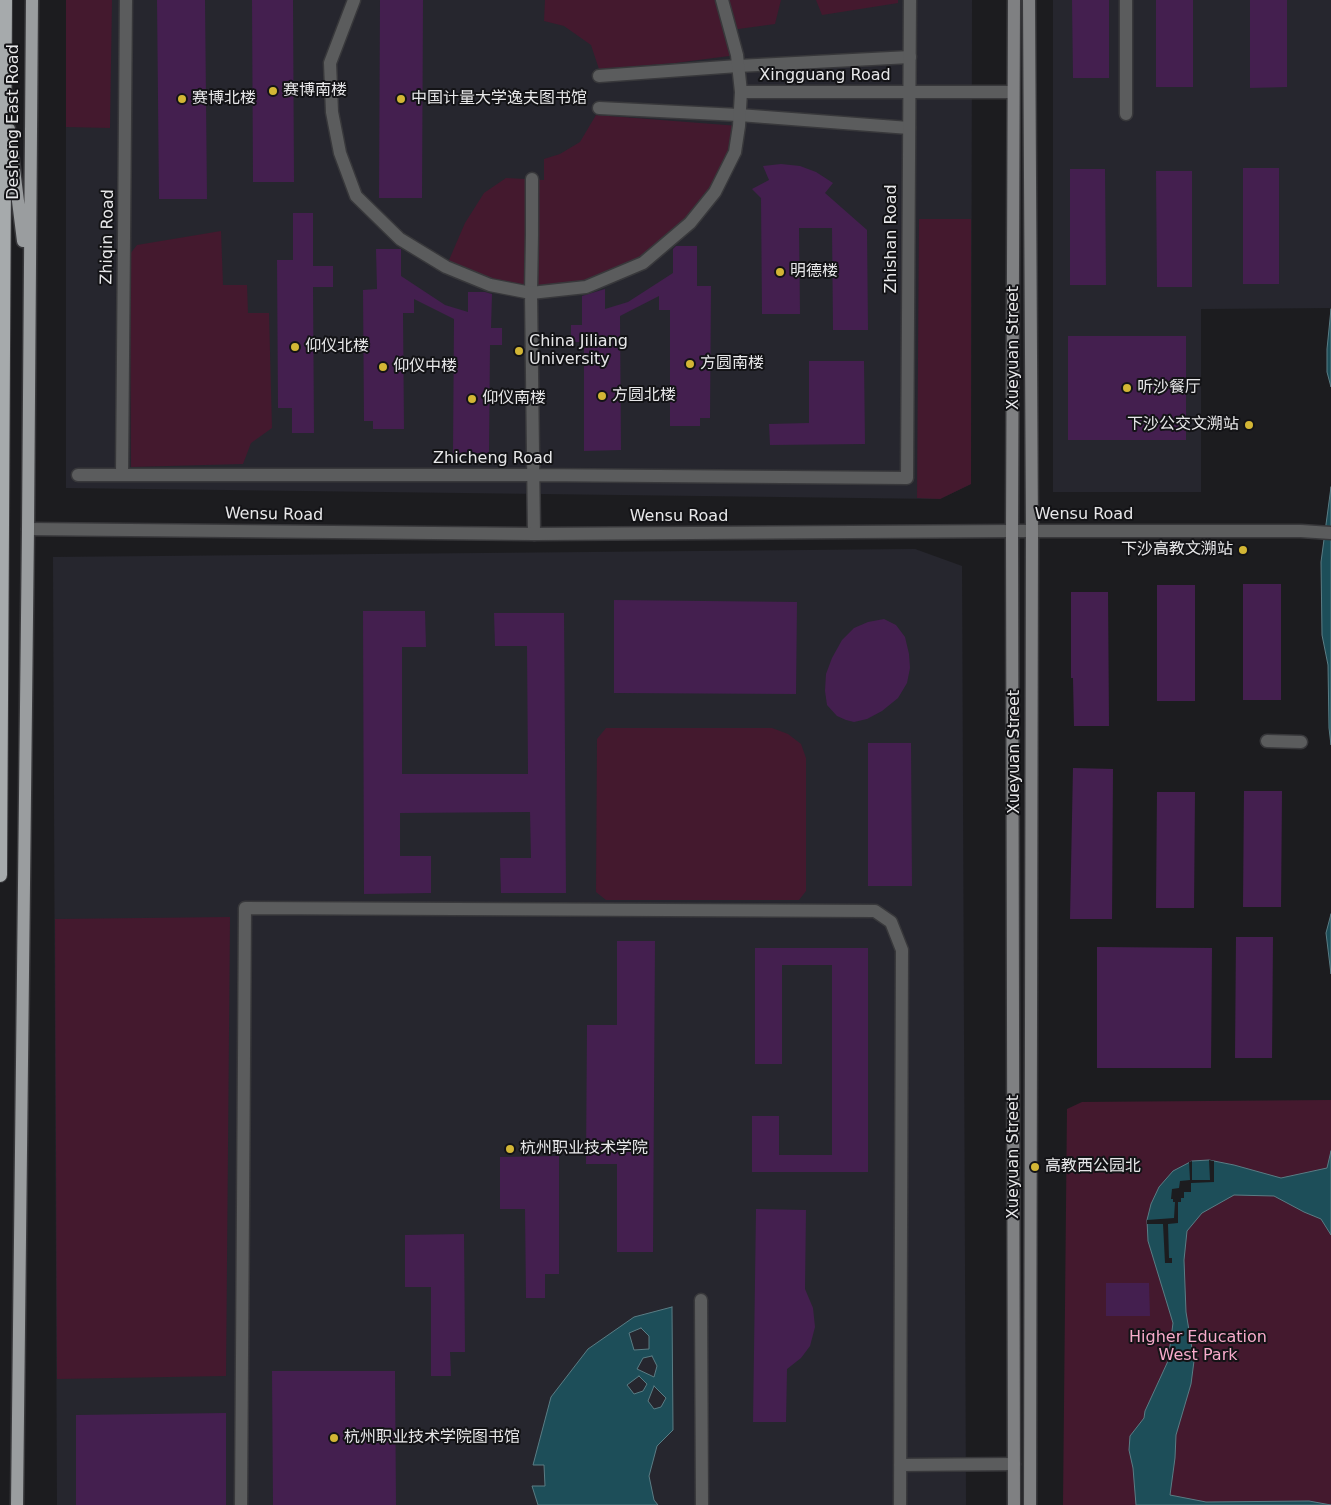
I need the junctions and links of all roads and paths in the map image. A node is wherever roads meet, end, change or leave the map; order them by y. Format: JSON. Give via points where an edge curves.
{"nodes":[{"id":1,"x":4,"y":0,"type":"edge"},
{"id":2,"x":32,"y":0,"type":"edge"},
{"id":3,"x":126,"y":0,"type":"edge"},
{"id":4,"x":354,"y":0,"type":"edge"},
{"id":5,"x":722,"y":0,"type":"edge"},
{"id":6,"x":910,"y":0,"type":"edge"},
{"id":7,"x":1014,"y":0,"type":"edge"},
{"id":8,"x":1029,"y":0,"type":"edge"},
{"id":9,"x":1126,"y":0,"type":"edge"},
{"id":10,"x":910,"y":57,"type":"junction"},
{"id":11,"x":738,"y":66,"type":"junction"},
{"id":12,"x":599,"y":76,"type":"dead end"},
{"id":13,"x":4,"y":91,"type":"junction"},
{"id":14,"x":740,"y":92,"type":"junction"},
{"id":15,"x":909,"y":92,"type":"junction"},
{"id":16,"x":1013,"y":92,"type":"junction"},
{"id":17,"x":599,"y":108,"type":"dead end"},
{"id":18,"x":1126,"y":114,"type":"dead end"},
{"id":19,"x":739,"y":115,"type":"junction"},
{"id":20,"x":909,"y":128,"type":"junction"},
{"id":21,"x":532,"y":179,"type":"dead end"},
{"id":22,"x":29,"y":290,"type":"junction"},
{"id":23,"x":531,"y":293,"type":"junction"},
{"id":24,"x":78,"y":475,"type":"dead end"},
{"id":25,"x":122,"y":475,"type":"junction"},
{"id":26,"x":533,"y":475,"type":"junction"},
{"id":27,"x":907,"y":478,"type":"joint"},
{"id":28,"x":28,"y":529,"type":"junction"},
{"id":29,"x":1012,"y":531,"type":"junction"},
{"id":30,"x":1032,"y":531,"type":"junction"},
{"id":31,"x":1326,"y":532,"type":"edge"},
{"id":32,"x":534,"y":534,"type":"junction"},
{"id":33,"x":1267,"y":741,"type":"dead end"},
{"id":34,"x":1301,"y":742,"type":"dead end"},
{"id":35,"x":0,"y":875,"type":"edge"},
{"id":36,"x":701,"y":1300,"type":"dead end"},
{"id":37,"x":1014,"y":1464,"type":"junction"},
{"id":38,"x":900,"y":1465,"type":"junction"},
{"id":39,"x":17,"y":1505,"type":"edge"},
{"id":40,"x":241,"y":1505,"type":"edge"},
{"id":41,"x":702,"y":1505,"type":"edge"},
{"id":42,"x":900,"y":1505,"type":"edge"},
{"id":43,"x":1014,"y":1505,"type":"edge"},
{"id":44,"x":1030,"y":1505,"type":"edge"}],
"edges":[{"from":1,"to":13,"type":"highway"},
{"from":2,"to":22,"type":"main road","name":"Desheng East Road"},
{"from":3,"to":25,"type":"street","name":"Zhiqin Road"},
{"from":4,"to":23,"type":"street","via":[[330,63],[332,112],[340,153],[356,196],[400,239],[446,266],[490,285]]},
{"from":5,"to":11,"type":"street"},
{"from":6,"to":10,"type":"street","name":"Zhishan Road"},
{"from":7,"to":16,"type":"main road","name":"Xueyuan Street"},
{"from":8,"to":30,"type":"main road","name":"Xueyuan Street"},
{"from":9,"to":18,"type":"street"},
{"from":10,"to":11,"type":"street"},
{"from":10,"to":15,"type":"street","name":"Zhishan Road"},
{"from":11,"to":12,"type":"street"},
{"from":11,"to":14,"type":"street"},
{"from":13,"to":22,"type":"main road"},
{"from":13,"to":35,"type":"highway"},
{"from":14,"to":15,"type":"street","name":"Xingguang Road"},
{"from":14,"to":19,"type":"street"},
{"from":15,"to":16,"type":"street","name":"Xingguang Road"},
{"from":15,"to":20,"type":"street","name":"Zhishan Road"},
{"from":16,"to":29,"type":"main road","name":"Xueyuan Street"},
{"from":17,"to":19,"type":"street"},
{"from":19,"to":20,"type":"street"},
{"from":19,"to":23,"type":"street","via":[[734,152],[715,192],[690,223],[643,263],[586,286]]},
{"from":20,"to":27,"type":"street","name":"Zhishan Road"},
{"from":21,"to":23,"type":"street"},
{"from":22,"to":28,"type":"main road","name":"Desheng East Road"},
{"from":23,"to":26,"type":"street"},
{"from":24,"to":25,"type":"street","name":"Zhicheng Road"},
{"from":25,"to":26,"type":"street","name":"Zhicheng Road"},
{"from":26,"to":27,"type":"street","name":"Zhicheng Road"},
{"from":26,"to":32,"type":"street"},
{"from":28,"to":32,"type":"street","name":"Wensu Road"},
{"from":28,"to":39,"type":"main road","name":"Desheng East Road"},
{"from":29,"to":30,"type":"street","name":"Wensu Road"},
{"from":29,"to":32,"type":"street","name":"Wensu Road"},
{"from":29,"to":37,"type":"main road","name":"Xueyuan Street"},
{"from":30,"to":31,"type":"street","name":"Wensu Road"},
{"from":30,"to":44,"type":"main road","name":"Xueyuan Street"},
{"from":33,"to":34,"type":"street"},
{"from":36,"to":41,"type":"street"},
{"from":37,"to":38,"type":"street"},
{"from":37,"to":43,"type":"main road","name":"Xueyuan Street"},
{"from":38,"to":40,"type":"street","via":[[902,950],[891,922],[875,912],[245,908]]},
{"from":38,"to":42,"type":"street"}]}
